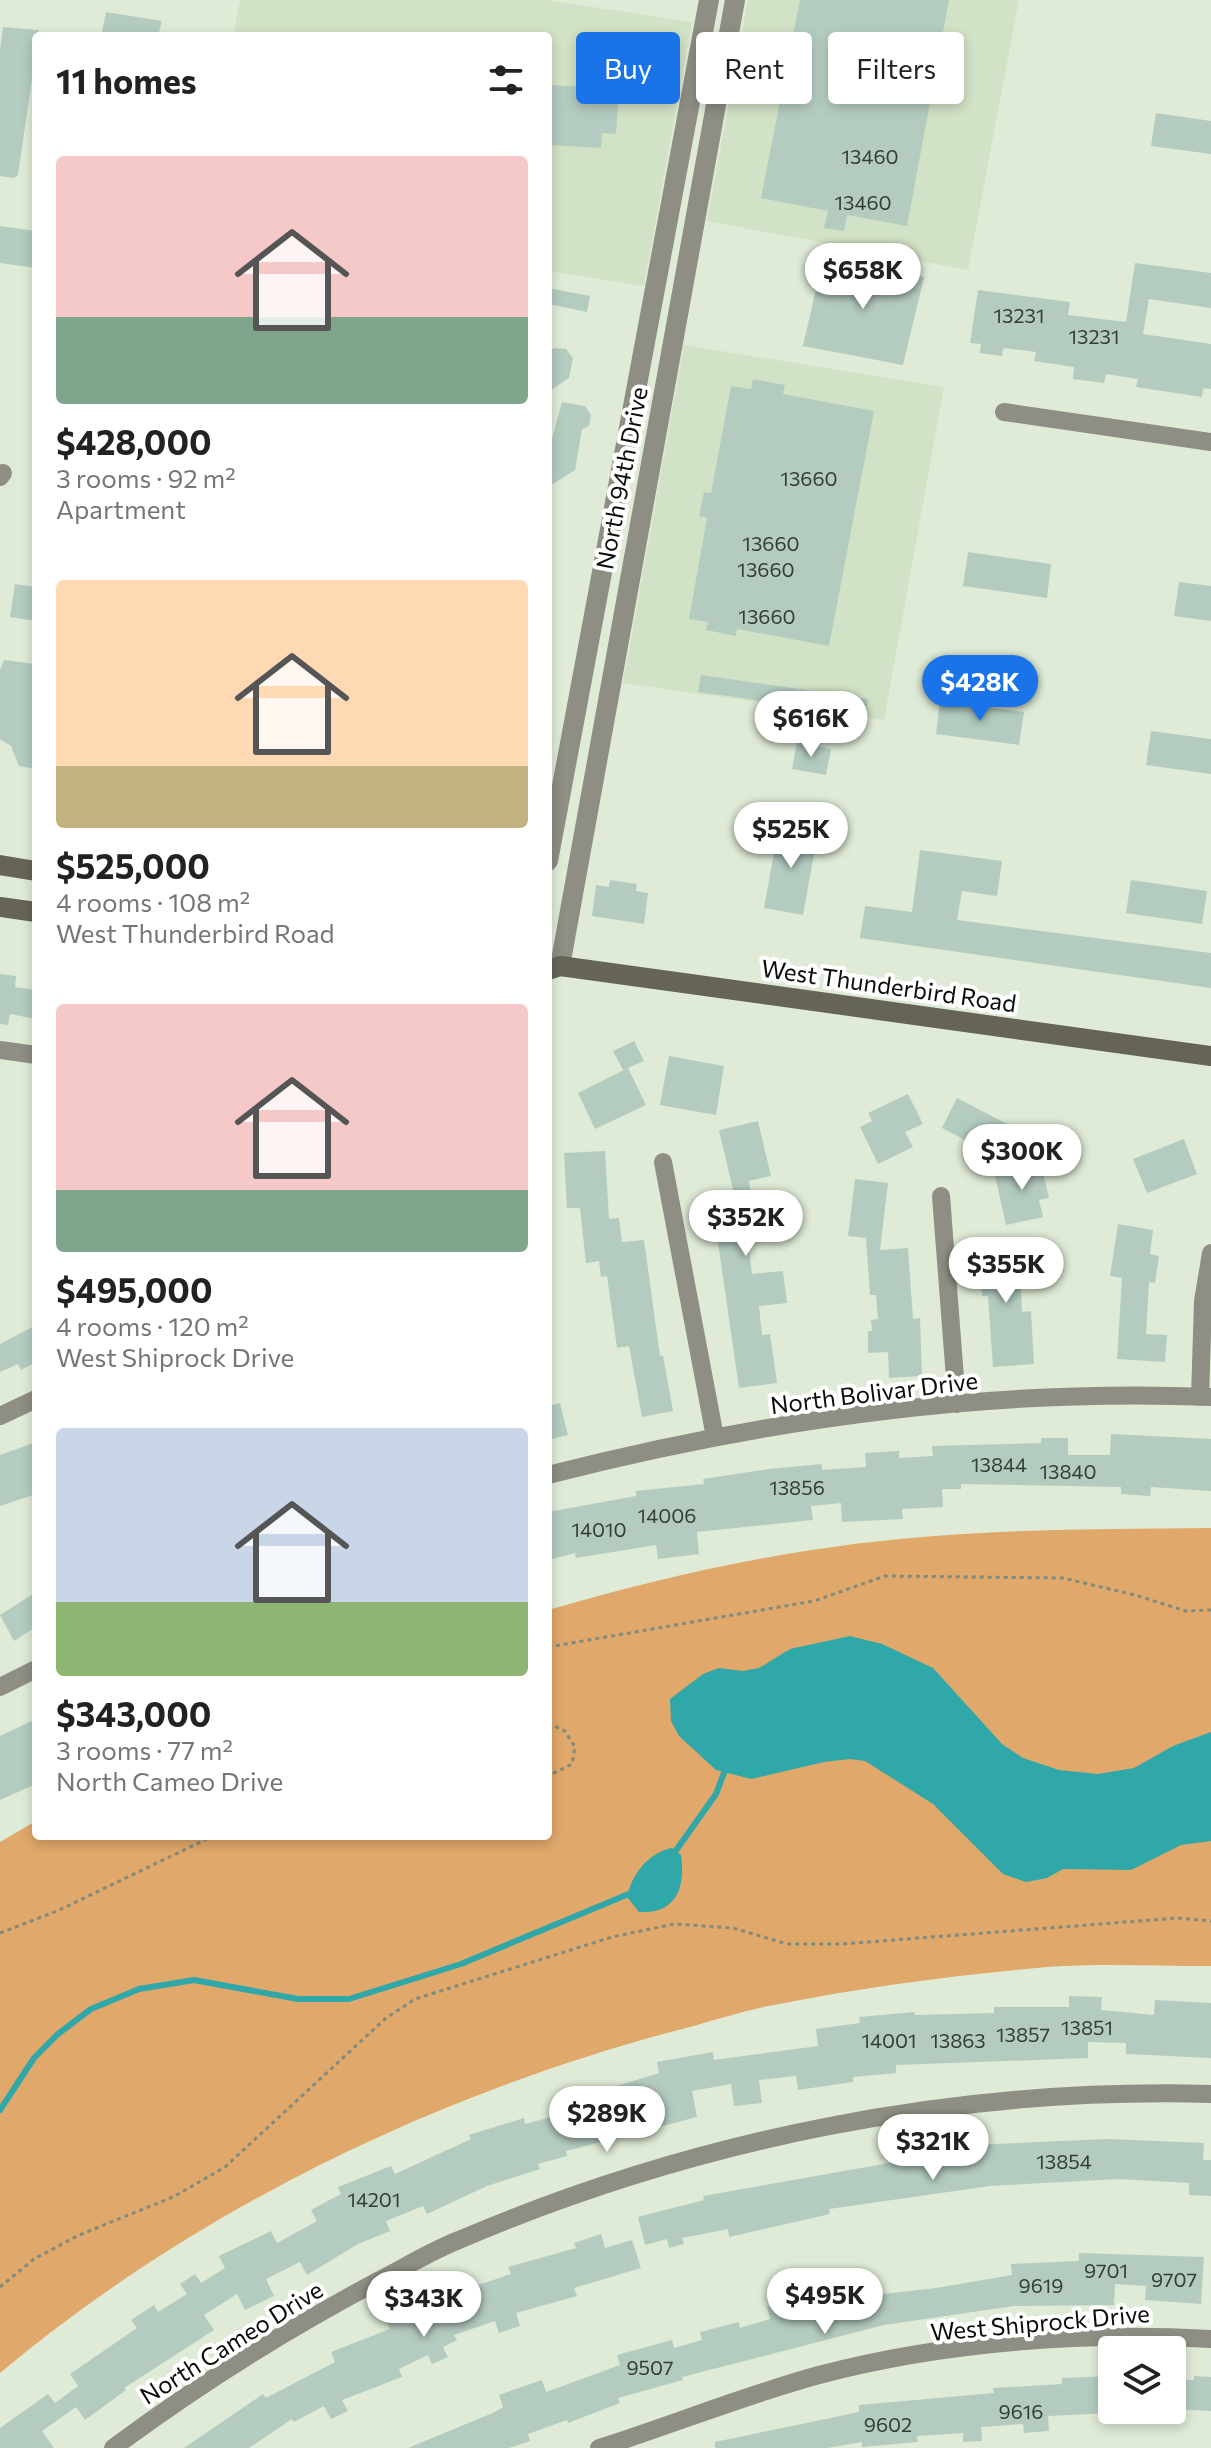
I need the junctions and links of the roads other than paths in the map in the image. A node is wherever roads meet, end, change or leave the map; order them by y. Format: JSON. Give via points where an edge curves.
{"nodes":[{"id":1,"x":709,"y":0,"type":"edge"},
{"id":2,"x":735,"y":0,"type":"edge"},
{"id":3,"x":667,"y":218,"type":"junction"},
{"id":4,"x":695,"y":223,"type":"junction"},
{"id":5,"x":645,"y":336,"type":"junction"},
{"id":6,"x":674,"y":339,"type":"junction"},
{"id":7,"x":1004,"y":412,"type":"dead end"},
{"id":8,"x":1211,"y":442,"type":"edge"},
{"id":9,"x":577,"y":708,"type":"junction"},
{"id":10,"x":604,"y":713,"type":"junction"},
{"id":11,"x":558,"y":816,"type":"junction"},
{"id":12,"x":585,"y":821,"type":"junction"},
{"id":13,"x":552,"y":843,"type":"edge"},
{"id":14,"x":0,"y":865,"type":"edge"},
{"id":15,"x":32,"y":870,"type":"edge"},
{"id":16,"x":0,"y":907,"type":"edge"},
{"id":17,"x":32,"y":911,"type":"edge"},
{"id":18,"x":552,"y":964,"type":"edge"},
{"id":19,"x":0,"y":1050,"type":"edge"},
{"id":20,"x":32,"y":1054,"type":"edge"},
{"id":21,"x":1211,"y":1056,"type":"edge"},
{"id":22,"x":663,"y":1162,"type":"dead end"},
{"id":23,"x":941,"y":1196,"type":"dead end"},
{"id":24,"x":1211,"y":1253,"type":"edge"},
{"id":25,"x":1206,"y":1397,"type":"edge"},
{"id":26,"x":32,"y":1401,"type":"edge"},
{"id":27,"x":957,"y":1404,"type":"junction"},
{"id":28,"x":0,"y":1416,"type":"edge"},
{"id":29,"x":715,"y":1437,"type":"junction"},
{"id":30,"x":552,"y":1474,"type":"edge"},
{"id":31,"x":32,"y":1671,"type":"edge"},
{"id":32,"x":0,"y":1687,"type":"edge"},
{"id":33,"x":1211,"y":2094,"type":"edge"},
{"id":34,"x":1211,"y":2339,"type":"edge"},
{"id":35,"x":113,"y":2448,"type":"edge"},
{"id":36,"x":599,"y":2448,"type":"edge"}],
"edges":[{"from":1,"to":3,"type":"street","name":"North 94th Drive"},
{"from":2,"to":4,"type":"street","name":"North 94th Drive"},
{"from":3,"to":4,"type":"street"},
{"from":3,"to":5,"type":"street","name":"North 94th Drive"},
{"from":4,"to":6,"type":"street","name":"North 94th Drive"},
{"from":5,"to":6,"type":"street"},
{"from":5,"to":9,"type":"street","name":"North 94th Drive"},
{"from":6,"to":10,"type":"street","name":"North 94th Drive"},
{"from":7,"to":8,"type":"street"},
{"from":9,"to":10,"type":"street"},
{"from":9,"to":11,"type":"street","name":"North 94th Drive"},
{"from":10,"to":12,"type":"street","name":"North 94th Drive"},
{"from":11,"to":12,"type":"street"},
{"from":11,"to":13,"type":"street","name":"North 94th Drive"},
{"from":12,"to":18,"type":"street","name":"North 94th Drive"},
{"from":14,"to":15,"type":"main road"},
{"from":16,"to":17,"type":"main road"},
{"from":18,"to":21,"type":"main road","name":"West Thunderbird Road"},
{"from":19,"to":20,"type":"street"},
{"from":22,"to":29,"type":"street"},
{"from":23,"to":27,"type":"street"},
{"from":24,"to":25,"type":"street","via":[[1203,1301]]},
{"from":25,"to":27,"type":"street","name":"North Bolivar Drive","via":[[1120,1395]]},
{"from":26,"to":28,"type":"street"},
{"from":27,"to":29,"type":"street","name":"North Bolivar Drive"},
{"from":29,"to":30,"type":"street","name":"North Bolivar Drive"},
{"from":31,"to":32,"type":"street"},
{"from":33,"to":35,"type":"street","name":"North Cameo Drive","via":[[1052,2096],[885,2115],[734,2147],[591,2188],[456,2240],[298,2324],[181,2397]]},
{"from":34,"to":36,"type":"street","name":"West Shiprock Drive","via":[[1138,2335],[930,2354],[819,2375]]}]}
